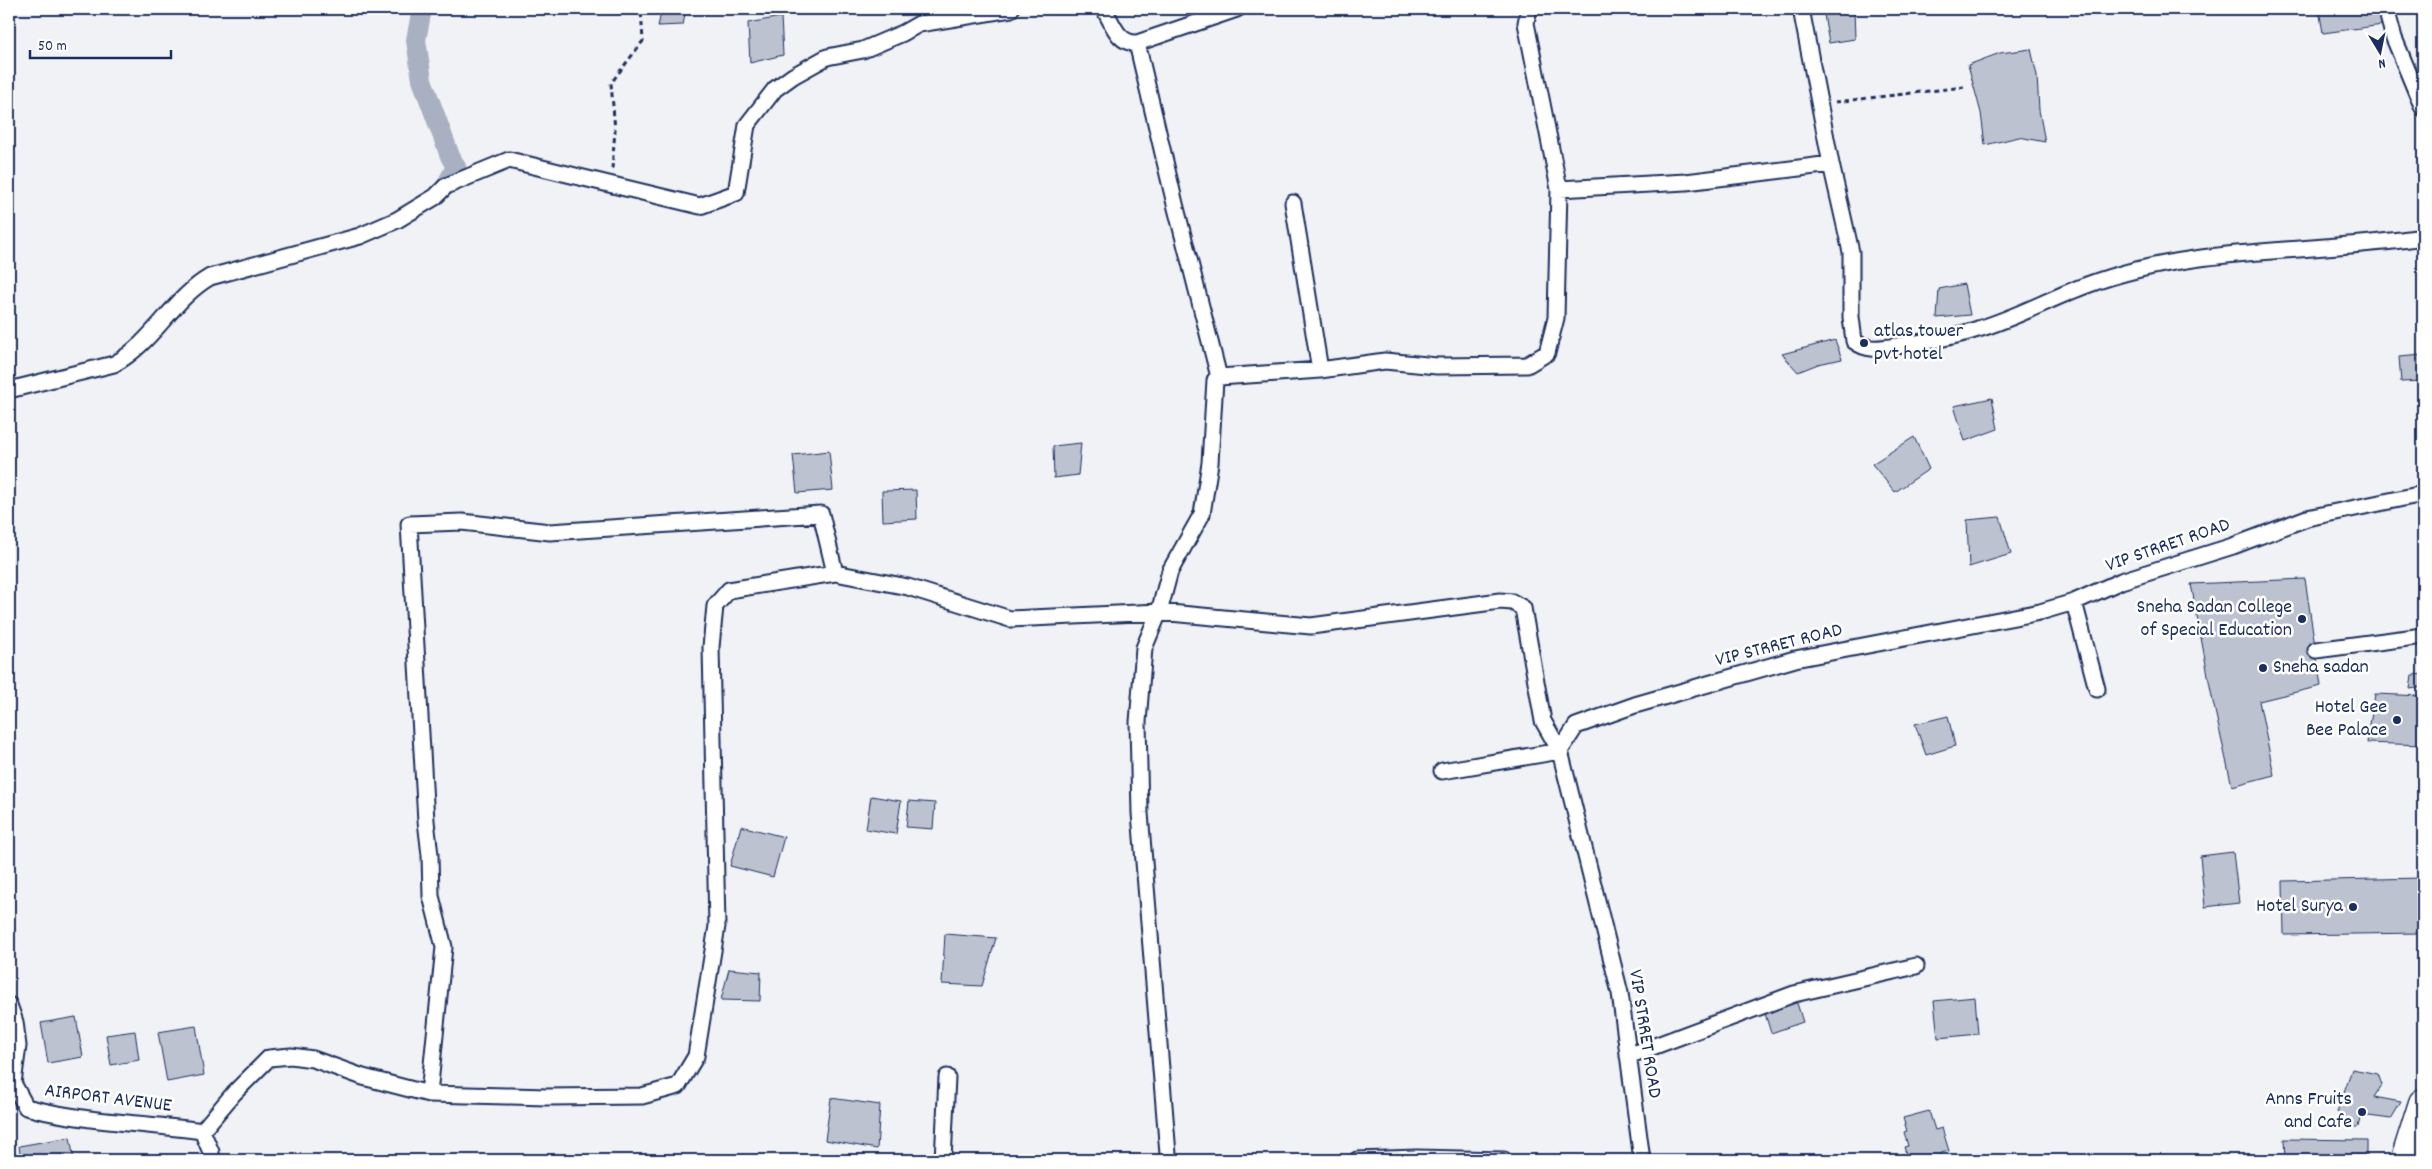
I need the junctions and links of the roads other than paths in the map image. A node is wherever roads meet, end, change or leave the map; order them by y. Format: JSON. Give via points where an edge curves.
{"nodes":[{"id":1,"x":1011,"y":9,"type":"edge"},
{"id":2,"x":1104,"y":9,"type":"edge"},
{"id":3,"x":1238,"y":9,"type":"edge"},
{"id":4,"x":1529,"y":9,"type":"edge"},
{"id":5,"x":1801,"y":9,"type":"edge"},
{"id":6,"x":2386,"y":9,"type":"edge"},
{"id":7,"x":1137,"y":43,"type":"junction"},
{"id":8,"x":2423,"y":108,"type":"edge"},
{"id":9,"x":1831,"y":164,"type":"junction"},
{"id":10,"x":1559,"y":189,"type":"junction"},
{"id":11,"x":1293,"y":203,"type":"dead end"},
{"id":12,"x":2423,"y":237,"type":"edge"},
{"id":13,"x":1320,"y":370,"type":"junction"},
{"id":14,"x":1219,"y":377,"type":"junction"},
{"id":15,"x":9,"y":390,"type":"edge"},
{"id":16,"x":2423,"y":494,"type":"edge"},
{"id":17,"x":835,"y":573,"type":"junction"},
{"id":18,"x":2074,"y":602,"type":"junction"},
{"id":19,"x":1159,"y":612,"type":"junction"},
{"id":20,"x":2423,"y":636,"type":"edge"},
{"id":21,"x":2316,"y":650,"type":"dead end"},
{"id":22,"x":2096,"y":689,"type":"dead end"},
{"id":23,"x":1560,"y":751,"type":"junction"},
{"id":24,"x":1442,"y":771,"type":"dead end"},
{"id":25,"x":1916,"y":966,"type":"dead end"},
{"id":26,"x":9,"y":1004,"type":"edge"},
{"id":27,"x":1628,"y":1056,"type":"junction"},
{"id":28,"x":947,"y":1076,"type":"dead end"},
{"id":29,"x":429,"y":1094,"type":"junction"},
{"id":30,"x":2423,"y":1103,"type":"edge"},
{"id":31,"x":202,"y":1131,"type":"junction"},
{"id":32,"x":211,"y":1160,"type":"edge"},
{"id":33,"x":943,"y":1160,"type":"edge"},
{"id":34,"x":1166,"y":1160,"type":"edge"},
{"id":35,"x":1357,"y":1160,"type":"edge"},
{"id":36,"x":1504,"y":1160,"type":"edge"},
{"id":37,"x":1642,"y":1160,"type":"edge"},
{"id":38,"x":2405,"y":1160,"type":"edge"}],
"edges":[{"from":1,"to":15,"type":"street","via":[[919,24],[863,50],[827,57],[793,76],[775,89],[747,124],[736,193],[700,206],[509,160],[446,186],[435,197],[397,220],[360,236],[210,277],[196,285],[127,357],[114,364]]},
{"from":2,"to":7,"type":"street","via":[[1120,37],[1128,44]]},
{"from":3,"to":7,"type":"street"},
{"from":4,"to":10,"type":"street","via":[[1526,23]]},
{"from":5,"to":9,"type":"street"},
{"from":6,"to":8,"type":"street","via":[[2397,46]]},
{"from":7,"to":14,"type":"street"},
{"from":9,"to":10,"type":"street","via":[[1686,182]]},
{"from":9,"to":12,"type":"street","via":[[1851,252],[1854,341],[1862,348],[1930,341],[1979,329],[2088,284],[2176,262]]},
{"from":10,"to":13,"type":"street","via":[[1556,318],[1547,353],[1527,365],[1437,366],[1385,361]]},
{"from":11,"to":13,"type":"street"},
{"from":13,"to":14,"type":"street"},
{"from":14,"to":19,"type":"street","via":[[1215,380],[1210,463],[1202,514],[1170,571]]},
{"from":16,"to":18,"type":"street","name":"VIP STRRET ROAD","via":[[2307,518],[2233,546],[2121,581]]},
{"from":17,"to":19,"type":"street","via":[[908,587],[1010,619]]},
{"from":17,"to":29,"type":"street","via":[[729,590],[715,606],[710,646],[717,926],[696,1056],[678,1086],[642,1096]]},
{"from":17,"to":29,"type":"street","via":[[821,514],[550,532],[462,522],[409,524],[431,896],[444,947]]},
{"from":18,"to":22,"type":"street"},
{"from":18,"to":23,"type":"street","name":"VIP STRRET ROAD","via":[[1786,662],[1576,726]]},
{"from":19,"to":23,"type":"street","via":[[1311,626],[1478,603],[1512,602],[1523,608],[1543,721]]},
{"from":19,"to":34,"type":"street","via":[[1144,648],[1138,722],[1140,813]]},
{"from":20,"to":21,"type":"street"},
{"from":23,"to":24,"type":"street"},
{"from":23,"to":27,"type":"street","name":"VIP STRRET ROAD","via":[[1620,993]]},
{"from":25,"to":27,"type":"street","via":[[1794,994]]},
{"from":26,"to":31,"type":"street","name":"AIRPORT AVENUE","via":[[18,1046],[13,1083],[26,1107],[59,1116]]},
{"from":27,"to":37,"type":"street","name":"VIP STRRET ROAD"},
{"from":28,"to":33,"type":"street"},
{"from":29,"to":31,"type":"street","via":[[363,1077],[313,1059],[269,1058]]},
{"from":30,"to":38,"type":"highway"},
{"from":31,"to":32,"type":"street"},
{"from":35,"to":36,"type":"street"}]}
